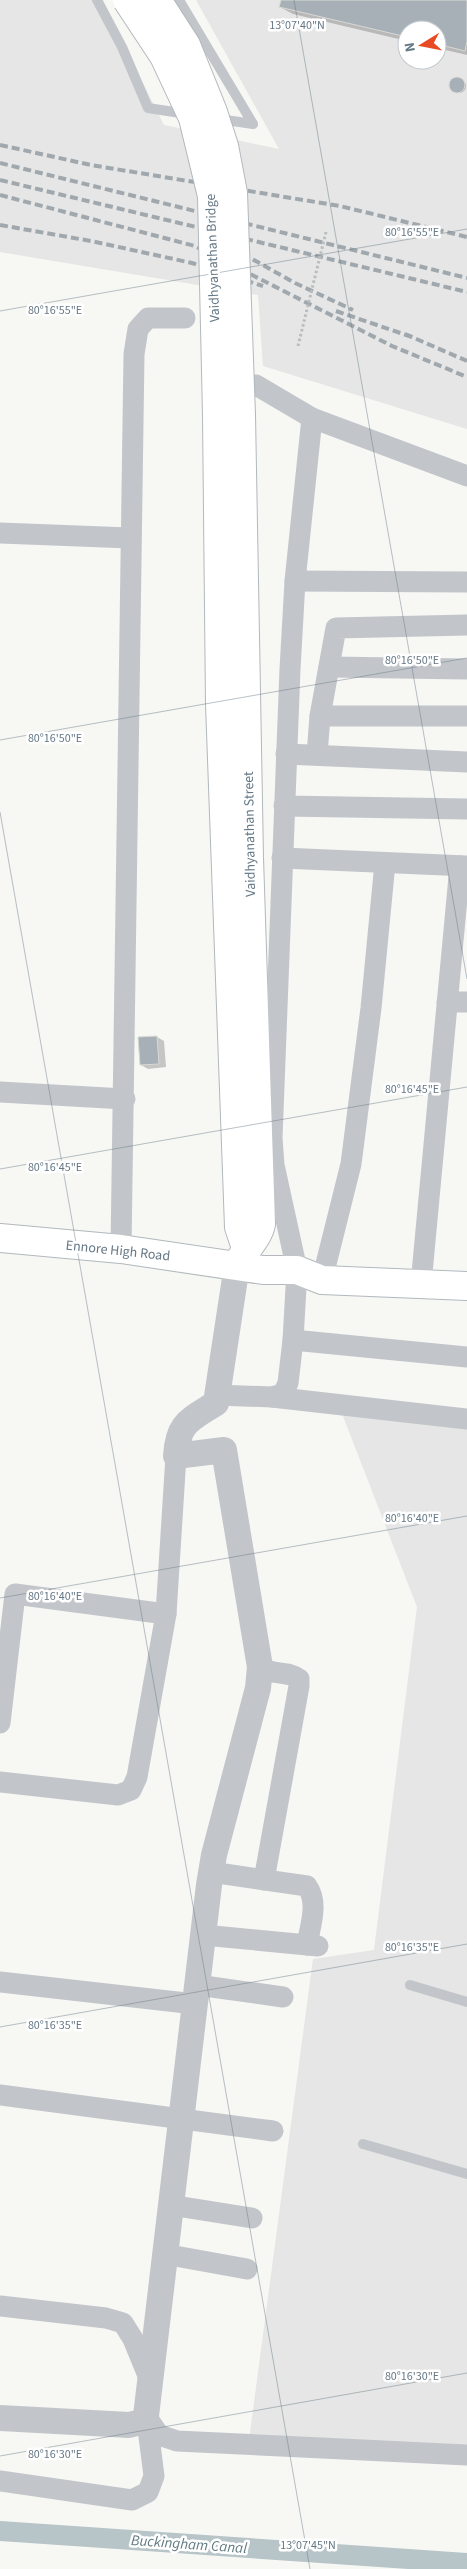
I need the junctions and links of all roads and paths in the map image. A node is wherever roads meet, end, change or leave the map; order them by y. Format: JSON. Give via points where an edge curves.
{"nodes":[{"id":1,"x":97,"y":0,"type":"edge"},
{"id":2,"x":127,"y":0,"type":"edge"},
{"id":3,"x":158,"y":0,"type":"edge"},
{"id":4,"x":179,"y":0,"type":"edge"},
{"id":5,"x":326,"y":232,"type":"dead end"},
{"id":6,"x":185,"y":318,"type":"dead end"},
{"id":7,"x":298,"y":346,"type":"dead end"},
{"id":8,"x":256,"y":385,"type":"dead end"},
{"id":9,"x":229,"y":415,"type":"junction"},
{"id":10,"x":312,"y":418,"type":"junction"},
{"id":11,"x":467,"y":476,"type":"edge"},
{"id":12,"x":0,"y":533,"type":"edge"},
{"id":13,"x":130,"y":538,"type":"junction"},
{"id":14,"x":295,"y":581,"type":"junction"},
{"id":15,"x":467,"y":582,"type":"edge"},
{"id":16,"x":467,"y":625,"type":"edge"},
{"id":17,"x":329,"y":667,"type":"junction"},
{"id":18,"x":467,"y":669,"type":"edge"},
{"id":19,"x":320,"y":716,"type":"junction"},
{"id":20,"x":467,"y":716,"type":"edge"},
{"id":21,"x":286,"y":754,"type":"junction"},
{"id":22,"x":317,"y":755,"type":"junction"},
{"id":23,"x":467,"y":762,"type":"edge"},
{"id":24,"x":284,"y":806,"type":"junction"},
{"id":25,"x":467,"y":809,"type":"edge"},
{"id":26,"x":282,"y":858,"type":"junction"},
{"id":27,"x":385,"y":863,"type":"junction"},
{"id":28,"x":463,"y":866,"type":"edge"},
{"id":29,"x":457,"y":1002,"type":"edge"},
{"id":30,"x":0,"y":1092,"type":"edge"},
{"id":31,"x":125,"y":1100,"type":"junction"},
{"id":32,"x":0,"y":1238,"type":"edge"},
{"id":33,"x":121,"y":1249,"type":"junction"},
{"id":34,"x":241,"y":1256,"type":"junction"},
{"id":35,"x":296,"y":1270,"type":"junction"},
{"id":36,"x":322,"y":1280,"type":"junction"},
{"id":37,"x":421,"y":1284,"type":"junction"},
{"id":38,"x":467,"y":1286,"type":"edge"},
{"id":39,"x":293,"y":1340,"type":"junction"},
{"id":40,"x":467,"y":1357,"type":"edge"},
{"id":41,"x":216,"y":1394,"type":"junction"},
{"id":42,"x":272,"y":1397,"type":"junction"},
{"id":43,"x":467,"y":1420,"type":"edge"},
{"id":44,"x":176,"y":1456,"type":"junction"},
{"id":45,"x":8,"y":1593,"type":"edge"},
{"id":46,"x":166,"y":1614,"type":"junction"},
{"id":47,"x":260,"y":1668,"type":"junction"},
{"id":48,"x":1,"y":1701,"type":"edge"},
{"id":49,"x":0,"y":1723,"type":"edge"},
{"id":50,"x":0,"y":1782,"type":"edge"},
{"id":51,"x":212,"y":1872,"type":"junction"},
{"id":52,"x":264,"y":1880,"type":"junction"},
{"id":53,"x":203,"y":1935,"type":"junction"},
{"id":54,"x":0,"y":1982,"type":"edge"},
{"id":55,"x":410,"y":1985,"type":"dead end"},
{"id":56,"x":196,"y":1994,"type":"junction"},
{"id":57,"x":283,"y":1997,"type":"dead end"},
{"id":58,"x":467,"y":2002,"type":"edge"},
{"id":59,"x":0,"y":2095,"type":"edge"},
{"id":60,"x":180,"y":2120,"type":"junction"},
{"id":61,"x":273,"y":2131,"type":"dead end"},
{"id":62,"x":363,"y":2144,"type":"dead end"},
{"id":63,"x":467,"y":2174,"type":"edge"},
{"id":64,"x":170,"y":2205,"type":"junction"},
{"id":65,"x":252,"y":2218,"type":"dead end"},
{"id":66,"x":164,"y":2254,"type":"junction"},
{"id":67,"x":247,"y":2269,"type":"dead end"},
{"id":68,"x":0,"y":2306,"type":"edge"},
{"id":69,"x":149,"y":2378,"type":"junction"},
{"id":70,"x":146,"y":2416,"type":"junction"},
{"id":71,"x":0,"y":2418,"type":"edge"},
{"id":72,"x":467,"y":2455,"type":"edge"},
{"id":73,"x":0,"y":2481,"type":"edge"}],
"edges":[{"from":1,"to":4,"type":"lane","via":[[122,47],[148,108],[253,124]]},
{"from":2,"to":9,"type":"main road","name":"Vaidhyanathan Bridge","bridge":true,"via":[[164,56],[193,118],[212,196]]},
{"from":3,"to":9,"type":"main road","name":"Vaidhyanathan Bridge","bridge":true,"via":[[186,45],[213,112],[224,146],[233,193]]},
{"from":5,"to":7,"type":"path","bridge":true},
{"from":6,"to":13,"type":"street","via":[[148,318],[138,329],[134,354]]},
{"from":8,"to":10,"type":"street"},
{"from":9,"to":34,"type":"main road","name":"Vaidhyanathan Street","via":[[261,1224],[258,1235]]},
{"from":10,"to":11,"type":"street"},
{"from":10,"to":14,"type":"street"},
{"from":12,"to":13,"type":"street"},
{"from":13,"to":31,"type":"street"},
{"from":14,"to":15,"type":"street"},
{"from":14,"to":21,"type":"street"},
{"from":16,"to":17,"type":"street","via":[[336,628]]},
{"from":17,"to":18,"type":"street"},
{"from":17,"to":19,"type":"street"},
{"from":19,"to":20,"type":"street"},
{"from":19,"to":22,"type":"street"},
{"from":21,"to":22,"type":"street"},
{"from":21,"to":24,"type":"street"},
{"from":22,"to":23,"type":"street"},
{"from":24,"to":25,"type":"street"},
{"from":24,"to":26,"type":"street"},
{"from":26,"to":27,"type":"street"},
{"from":26,"to":35,"type":"street","via":[[272,1138],[274,1165]]},
{"from":27,"to":28,"type":"street"},
{"from":27,"to":36,"type":"street","via":[[351,1164]]},
{"from":28,"to":29,"type":"street"},
{"from":29,"to":37,"type":"street"},
{"from":30,"to":31,"type":"street"},
{"from":31,"to":33,"type":"street"},
{"from":32,"to":33,"type":"main road","name":"Ennore High Road"},
{"from":33,"to":34,"type":"main road","name":"Ennore High Road"},
{"from":34,"to":35,"type":"main road","name":"Ennore High Road","via":[[263,1270]]},
{"from":34,"to":41,"type":"street"},
{"from":35,"to":36,"type":"main road"},
{"from":35,"to":39,"type":"street"},
{"from":36,"to":37,"type":"main road"},
{"from":37,"to":38,"type":"main road"},
{"from":39,"to":40,"type":"street"},
{"from":39,"to":42,"type":"street","via":[[288,1383],[283,1394]]},
{"from":41,"to":42,"type":"street"},
{"from":41,"to":44,"type":"street","via":[[216,1403],[182,1428]]},
{"from":42,"to":43,"type":"street"},
{"from":44,"to":46,"type":"street"},
{"from":44,"to":47,"type":"street","via":[[224,1450]]},
{"from":45,"to":46,"type":"street"},
{"from":45,"to":48,"type":"street"},
{"from":46,"to":50,"type":"street","via":[[137,1777],[131,1790],[118,1795]]},
{"from":47,"to":51,"type":"street","via":[[258,1688]]},
{"from":47,"to":52,"type":"street","via":[[299,1679]]},
{"from":48,"to":49,"type":"street"},
{"from":51,"to":52,"type":"street"},
{"from":51,"to":53,"type":"street"},
{"from":52,"to":53,"type":"street","via":[[307,1886],[313,1894],[313,1946]]},
{"from":53,"to":56,"type":"street"},
{"from":54,"to":56,"type":"street"},
{"from":55,"to":58,"type":"lane"},
{"from":56,"to":57,"type":"street"},
{"from":56,"to":60,"type":"street"},
{"from":59,"to":60,"type":"street"},
{"from":60,"to":61,"type":"street"},
{"from":60,"to":64,"type":"street"},
{"from":62,"to":63,"type":"lane"},
{"from":64,"to":65,"type":"street"},
{"from":64,"to":66,"type":"street"},
{"from":66,"to":67,"type":"street"},
{"from":66,"to":69,"type":"street"},
{"from":68,"to":69,"type":"street","via":[[106,2318],[123,2323]]},
{"from":69,"to":70,"type":"street"},
{"from":70,"to":71,"type":"street","via":[[141,2422],[129,2424]]},
{"from":70,"to":72,"type":"street","via":[[159,2435],[178,2441]]},
{"from":70,"to":73,"type":"street","via":[[154,2476],[148,2492],[132,2500]]}]}
